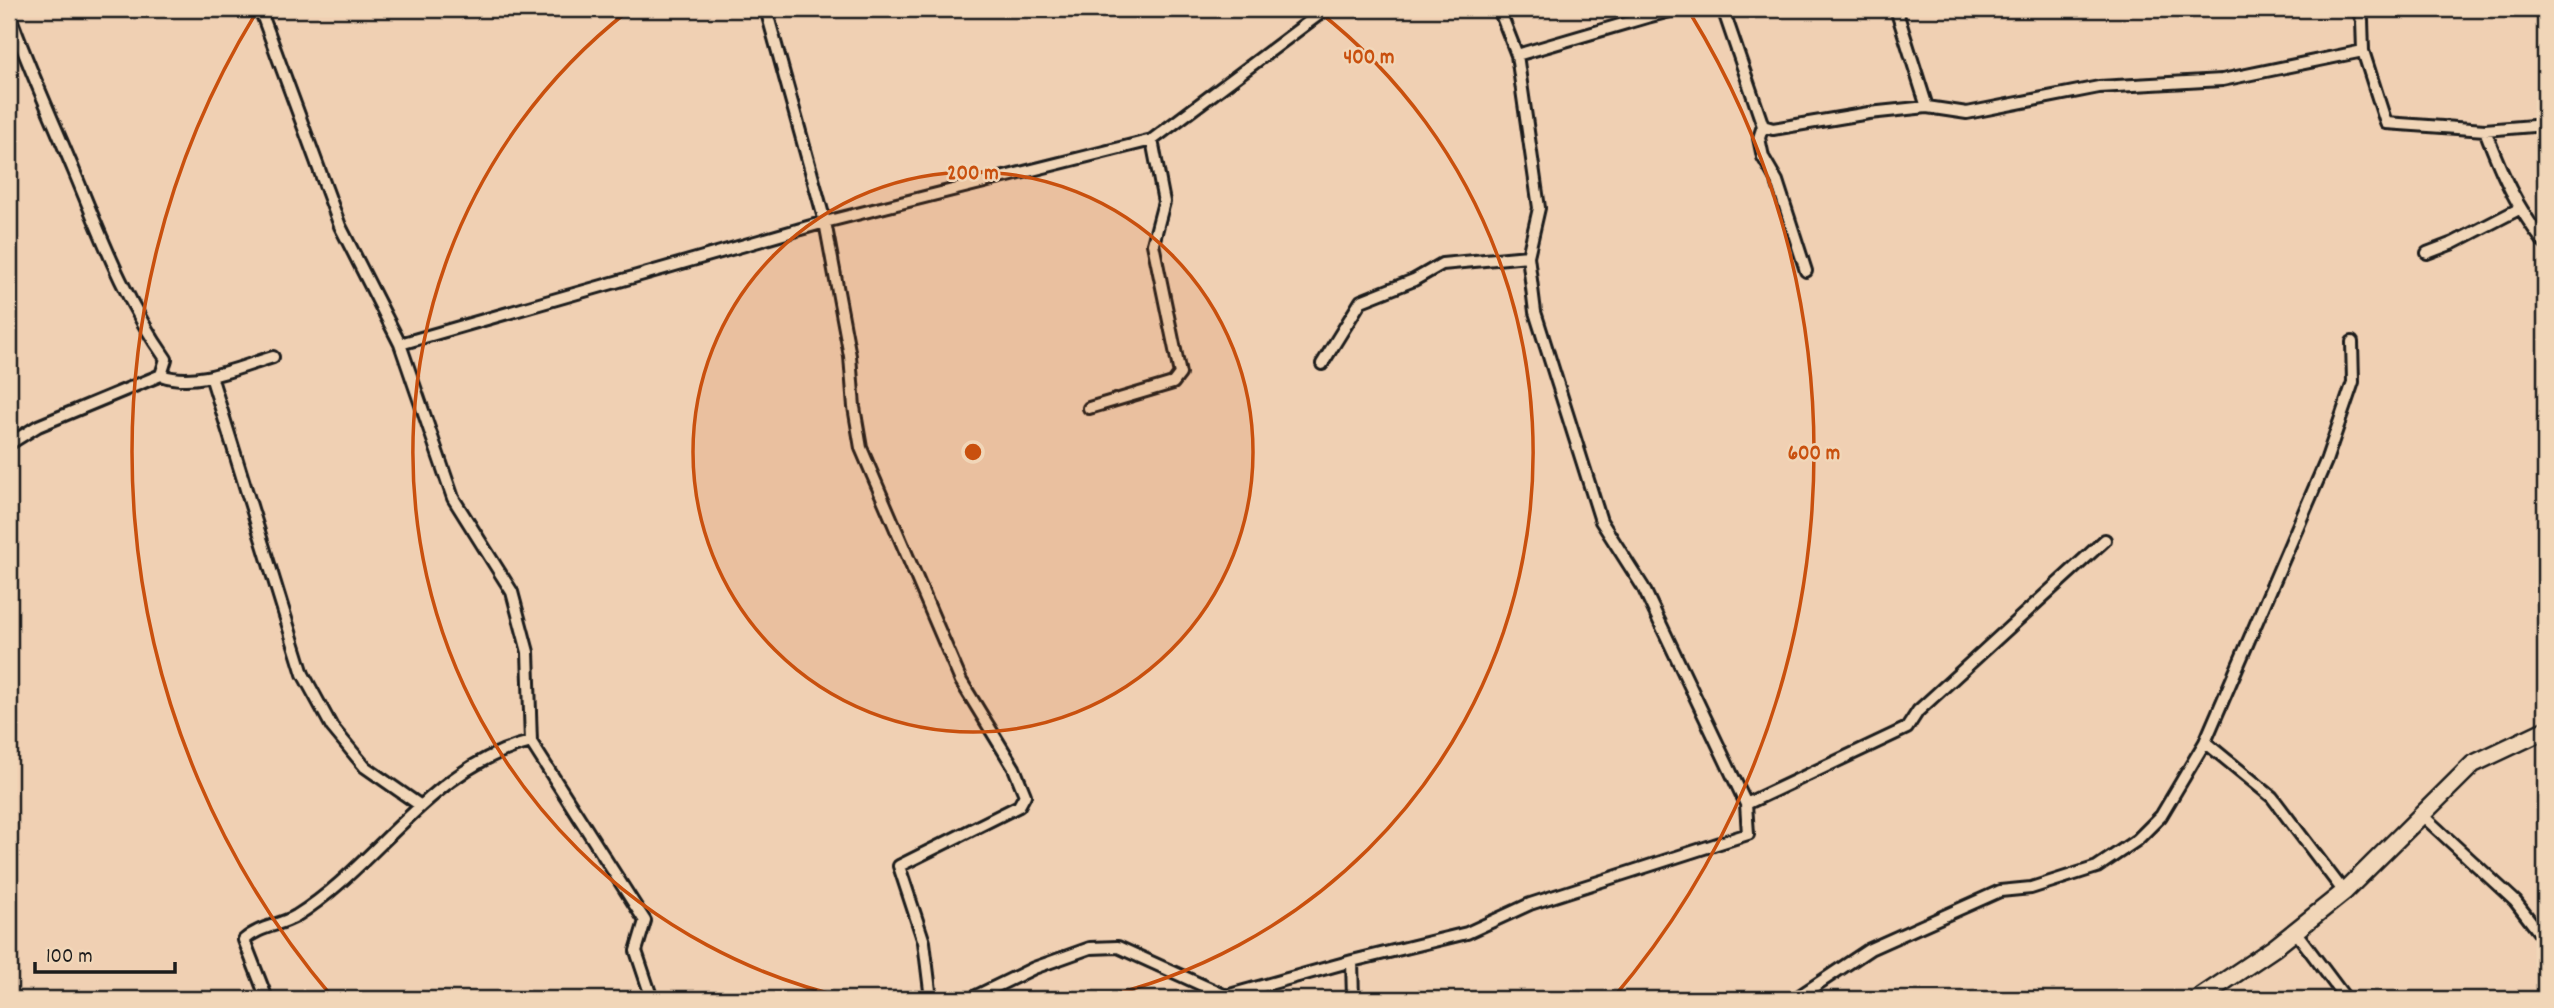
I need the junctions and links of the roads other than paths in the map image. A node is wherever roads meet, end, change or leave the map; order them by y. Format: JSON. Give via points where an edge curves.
{"nodes":[{"id":1,"x":260,"y":9,"type":"edge"},
{"id":2,"x":766,"y":9,"type":"edge"},
{"id":3,"x":1326,"y":9,"type":"edge"},
{"id":4,"x":1499,"y":9,"type":"edge"},
{"id":5,"x":1678,"y":9,"type":"edge"},
{"id":6,"x":1723,"y":9,"type":"edge"},
{"id":7,"x":1896,"y":9,"type":"edge"},
{"id":8,"x":2357,"y":9,"type":"edge"},
{"id":9,"x":9,"y":13,"type":"edge"},
{"id":10,"x":1646,"y":13,"type":"edge"},
{"id":11,"x":2363,"y":51,"type":"junction"},
{"id":12,"x":1517,"y":55,"type":"junction"},
{"id":13,"x":1927,"y":107,"type":"junction"},
{"id":14,"x":2545,"y":125,"type":"edge"},
{"id":15,"x":1763,"y":126,"type":"junction"},
{"id":16,"x":2485,"y":130,"type":"junction"},
{"id":17,"x":1152,"y":141,"type":"junction"},
{"id":18,"x":2519,"y":209,"type":"junction"},
{"id":19,"x":825,"y":222,"type":"junction"},
{"id":20,"x":2545,"y":244,"type":"edge"},
{"id":21,"x":2427,"y":253,"type":"dead end"},
{"id":22,"x":1528,"y":256,"type":"junction"},
{"id":23,"x":1806,"y":271,"type":"dead end"},
{"id":24,"x":2352,"y":342,"type":"dead end"},
{"id":25,"x":400,"y":344,"type":"junction"},
{"id":26,"x":273,"y":357,"type":"dead end"},
{"id":27,"x":1322,"y":365,"type":"dead end"},
{"id":28,"x":161,"y":375,"type":"junction"},
{"id":29,"x":211,"y":376,"type":"junction"},
{"id":30,"x":1089,"y":408,"type":"dead end"},
{"id":31,"x":9,"y":444,"type":"edge"},
{"id":32,"x":2105,"y":540,"type":"dead end"},
{"id":33,"x":2545,"y":730,"type":"edge"},
{"id":34,"x":531,"y":742,"type":"junction"},
{"id":35,"x":2205,"y":742,"type":"junction"},
{"id":36,"x":1746,"y":804,"type":"junction"},
{"id":37,"x":421,"y":806,"type":"junction"},
{"id":38,"x":2422,"y":815,"type":"junction"},
{"id":39,"x":2344,"y":892,"type":"junction"},
{"id":40,"x":2295,"y":931,"type":"junction"},
{"id":41,"x":2545,"y":940,"type":"edge"},
{"id":42,"x":1352,"y":961,"type":"junction"},
{"id":43,"x":267,"y":999,"type":"edge"},
{"id":44,"x":652,"y":999,"type":"edge"},
{"id":45,"x":932,"y":999,"type":"edge"},
{"id":46,"x":970,"y":999,"type":"edge"},
{"id":47,"x":1353,"y":999,"type":"edge"},
{"id":48,"x":1795,"y":999,"type":"edge"},
{"id":49,"x":2198,"y":999,"type":"edge"},
{"id":50,"x":2346,"y":999,"type":"edge"}],
"edges":[{"from":1,"to":25,"type":"street","via":[[340,226]]},
{"from":2,"to":19,"type":"street"},
{"from":3,"to":17,"type":"street"},
{"from":4,"to":12,"type":"street"},
{"from":5,"to":10,"type":"street"},
{"from":6,"to":15,"type":"street"},
{"from":7,"to":13,"type":"street"},
{"from":8,"to":11,"type":"street"},
{"from":9,"to":28,"type":"street","via":[[105,250],[144,328],[166,359]]},
{"from":10,"to":12,"type":"street"},
{"from":11,"to":13,"type":"street","via":[[2222,80],[2099,87],[1967,113]]},
{"from":11,"to":16,"type":"street","via":[[2386,123]]},
{"from":12,"to":22,"type":"street","via":[[1539,208]]},
{"from":13,"to":15,"type":"street","via":[[1773,130]]},
{"from":14,"to":16,"type":"street"},
{"from":15,"to":23,"type":"street","via":[[1759,138],[1763,157],[1777,181]]},
{"from":16,"to":18,"type":"street"},
{"from":17,"to":19,"type":"street"},
{"from":17,"to":30,"type":"street","via":[[1164,202],[1153,244],[1180,374],[1173,383]]},
{"from":18,"to":20,"type":"street"},
{"from":18,"to":21,"type":"street"},
{"from":19,"to":25,"type":"street"},
{"from":19,"to":45,"type":"street","via":[[850,356],[861,448],[961,681],[1014,768],[1025,795],[1018,806],[899,866],[924,942]]},
{"from":22,"to":27,"type":"street","via":[[1442,264],[1361,301]]},
{"from":22,"to":36,"type":"street","via":[[1535,312],[1601,521],[1643,587]]},
{"from":24,"to":35,"type":"street","via":[[2353,382],[2334,442]]},
{"from":25,"to":34,"type":"street","via":[[453,498],[512,592],[528,652]]},
{"from":26,"to":29,"type":"street"},
{"from":28,"to":29,"type":"street","via":[[176,381]]},
{"from":28,"to":31,"type":"street","via":[[38,426]]},
{"from":29,"to":37,"type":"street","via":[[303,674],[332,727],[365,767]]},
{"from":32,"to":36,"type":"street","via":[[1918,712],[1907,728]]},
{"from":33,"to":38,"type":"street","via":[[2473,764]]},
{"from":34,"to":37,"type":"street","via":[[504,748]]},
{"from":34,"to":44,"type":"street","via":[[645,921],[636,951]]},
{"from":35,"to":39,"type":"street","via":[[2272,797]]},
{"from":35,"to":48,"type":"street","via":[[2161,816],[2137,840],[2097,867],[2031,888],[2000,891],[1870,949]]},
{"from":36,"to":42,"type":"street","via":[[1748,834],[1530,904],[1467,933]]},
{"from":37,"to":43,"type":"street","via":[[354,871],[295,917],[254,931],[244,940]]},
{"from":38,"to":39,"type":"street"},
{"from":38,"to":41,"type":"street","via":[[2515,901]]},
{"from":39,"to":40,"type":"street"},
{"from":40,"to":49,"type":"street"},
{"from":40,"to":50,"type":"street"},
{"from":42,"to":46,"type":"street","via":[[1226,996],[1118,947],[1090,948]]},
{"from":42,"to":47,"type":"street"}]}
